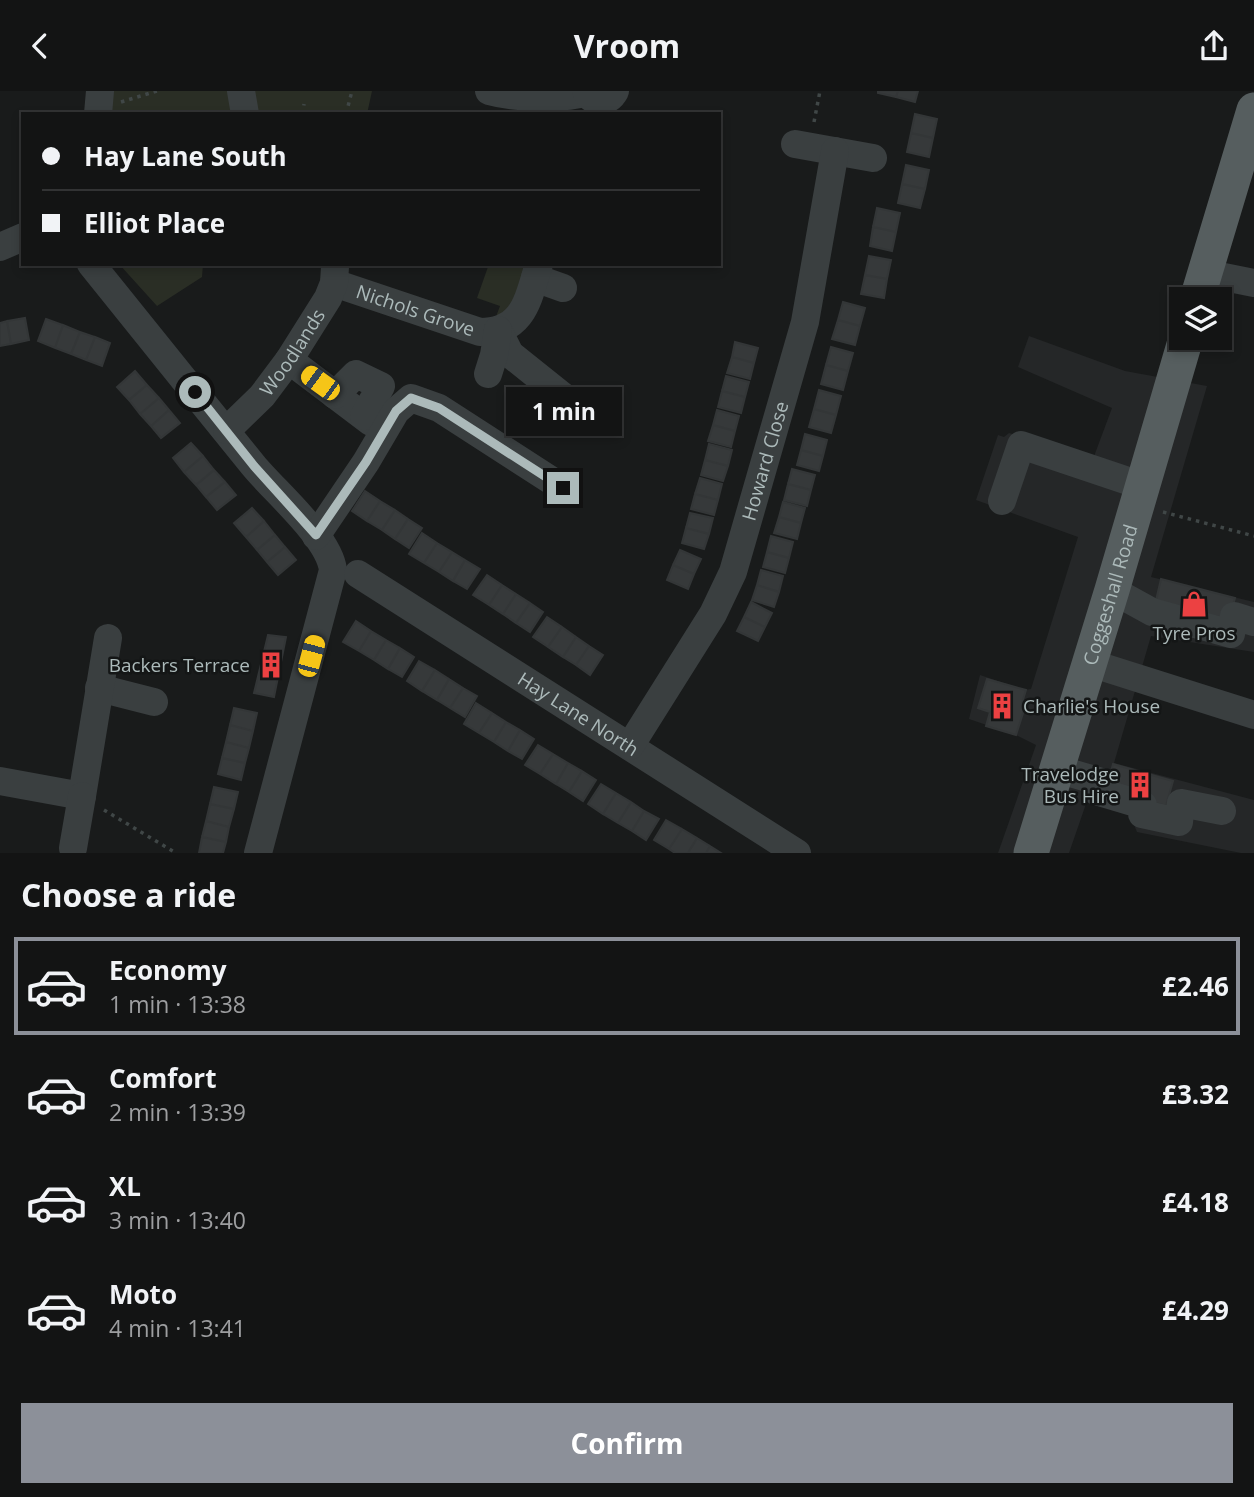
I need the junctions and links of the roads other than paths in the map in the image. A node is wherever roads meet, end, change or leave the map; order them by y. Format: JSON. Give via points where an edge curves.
{"nodes":[{"id":1,"x":241,"y":91,"type":"edge"},
{"id":2,"x":489,"y":91,"type":"edge"},
{"id":3,"x":586,"y":91,"type":"edge"},
{"id":4,"x":615,"y":91,"type":"edge"},
{"id":5,"x":543,"y":93,"type":"edge"},
{"id":6,"x":1254,"y":110,"type":"edge"},
{"id":7,"x":245,"y":112,"type":"edge"},
{"id":8,"x":795,"y":143,"type":"dead end"},
{"id":9,"x":835,"y":151,"type":"junction"},
{"id":10,"x":873,"y":158,"type":"dead end"},
{"id":11,"x":21,"y":238,"type":"edge"},
{"id":12,"x":0,"y":247,"type":"edge"},
{"id":13,"x":93,"y":266,"type":"edge"},
{"id":14,"x":537,"y":271,"type":"edge"},
{"id":15,"x":334,"y":274,"type":"edge"},
{"id":16,"x":1254,"y":283,"type":"edge"},
{"id":17,"x":1201,"y":286,"type":"edge"},
{"id":18,"x":564,"y":288,"type":"dead end"},
{"id":19,"x":498,"y":330,"type":"junction"},
{"id":20,"x":1182,"y":350,"type":"edge"},
{"id":21,"x":289,"y":360,"type":"junction"},
{"id":22,"x":488,"y":374,"type":"dead end"},
{"id":23,"x":570,"y":402,"type":"dead end"},
{"id":24,"x":367,"y":419,"type":"dead end"},
{"id":25,"x":227,"y":430,"type":"junction"},
{"id":26,"x":563,"y":488,"type":"dead end"},
{"id":27,"x":1140,"y":495,"type":"junction"},
{"id":28,"x":1002,"y":501,"type":"dead end"},
{"id":29,"x":316,"y":535,"type":"junction"},
{"id":30,"x":346,"y":572,"type":"junction"},
{"id":31,"x":1112,"y":590,"type":"junction"},
{"id":32,"x":1254,"y":622,"type":"edge"},
{"id":33,"x":108,"y":638,"type":"dead end"},
{"id":34,"x":1090,"y":663,"type":"junction"},
{"id":35,"x":99,"y":688,"type":"junction"},
{"id":36,"x":154,"y":702,"type":"dead end"},
{"id":37,"x":1254,"y":715,"type":"edge"},
{"id":38,"x":630,"y":746,"type":"junction"},
{"id":39,"x":1057,"y":769,"type":"junction"},
{"id":40,"x":0,"y":781,"type":"edge"},
{"id":41,"x":82,"y":796,"type":"junction"},
{"id":42,"x":1222,"y":811,"type":"dead end"},
{"id":43,"x":73,"y":848,"type":"dead end"},
{"id":44,"x":258,"y":853,"type":"edge"},
{"id":45,"x":797,"y":853,"type":"edge"},
{"id":46,"x":1031,"y":853,"type":"edge"}],
"edges":[{"from":1,"to":7,"type":"street"},
{"from":2,"to":5,"type":"street"},
{"from":3,"to":4,"type":"street","via":[[600,101],[608,100]]},
{"from":3,"to":5,"type":"street","via":[[578,95]]},
{"from":6,"to":17,"type":"main road"},
{"from":8,"to":9,"type":"street"},
{"from":9,"to":10,"type":"street"},
{"from":9,"to":38,"type":"street","name":"Howard Close","via":[[805,322],[733,572],[713,614]]},
{"from":11,"to":12,"type":"street"},
{"from":13,"to":25,"type":"street"},
{"from":14,"to":18,"type":"street"},
{"from":14,"to":19,"type":"street","name":"Nichols Grove","via":[[521,313]]},
{"from":15,"to":19,"type":"street","name":"Nichols Grove","via":[[480,332]]},
{"from":15,"to":21,"type":"street","name":"Woodlands","via":[[328,298]]},
{"from":16,"to":17,"type":"street"},
{"from":19,"to":22,"type":"street"},
{"from":19,"to":23,"type":"street","via":[[510,354]]},
{"from":20,"to":27,"type":"main road","name":"Coggeshall Road"},
{"from":21,"to":24,"type":"street"},
{"from":21,"to":25,"type":"street","name":"Woodlands","via":[[262,396]]},
{"from":25,"to":29,"type":"street"},
{"from":26,"to":29,"type":"street","via":[[439,408],[411,398],[396,411]]},
{"from":27,"to":28,"type":"street","via":[[1021,445]]},
{"from":27,"to":31,"type":"main road","name":"Coggeshall Road"},
{"from":29,"to":30,"type":"street"},
{"from":30,"to":38,"type":"street","name":"Hay Lane North"},
{"from":30,"to":44,"type":"street"},
{"from":31,"to":32,"type":"street","via":[[1152,612],[1231,634],[1234,617]]},
{"from":31,"to":34,"type":"main road","name":"Coggeshall Road"},
{"from":33,"to":35,"type":"street"},
{"from":34,"to":37,"type":"street"},
{"from":34,"to":39,"type":"main road","name":"Coggeshall Road"},
{"from":35,"to":36,"type":"street"},
{"from":35,"to":41,"type":"street"},
{"from":38,"to":45,"type":"street","name":"Hay Lane North"},
{"from":39,"to":42,"type":"street","via":[[1098,781],[1097,791],[1143,805],[1142,814],[1179,822],[1181,803]]},
{"from":39,"to":46,"type":"main road","name":"Coggeshall Road"},
{"from":40,"to":41,"type":"street"},
{"from":41,"to":43,"type":"street"}]}
